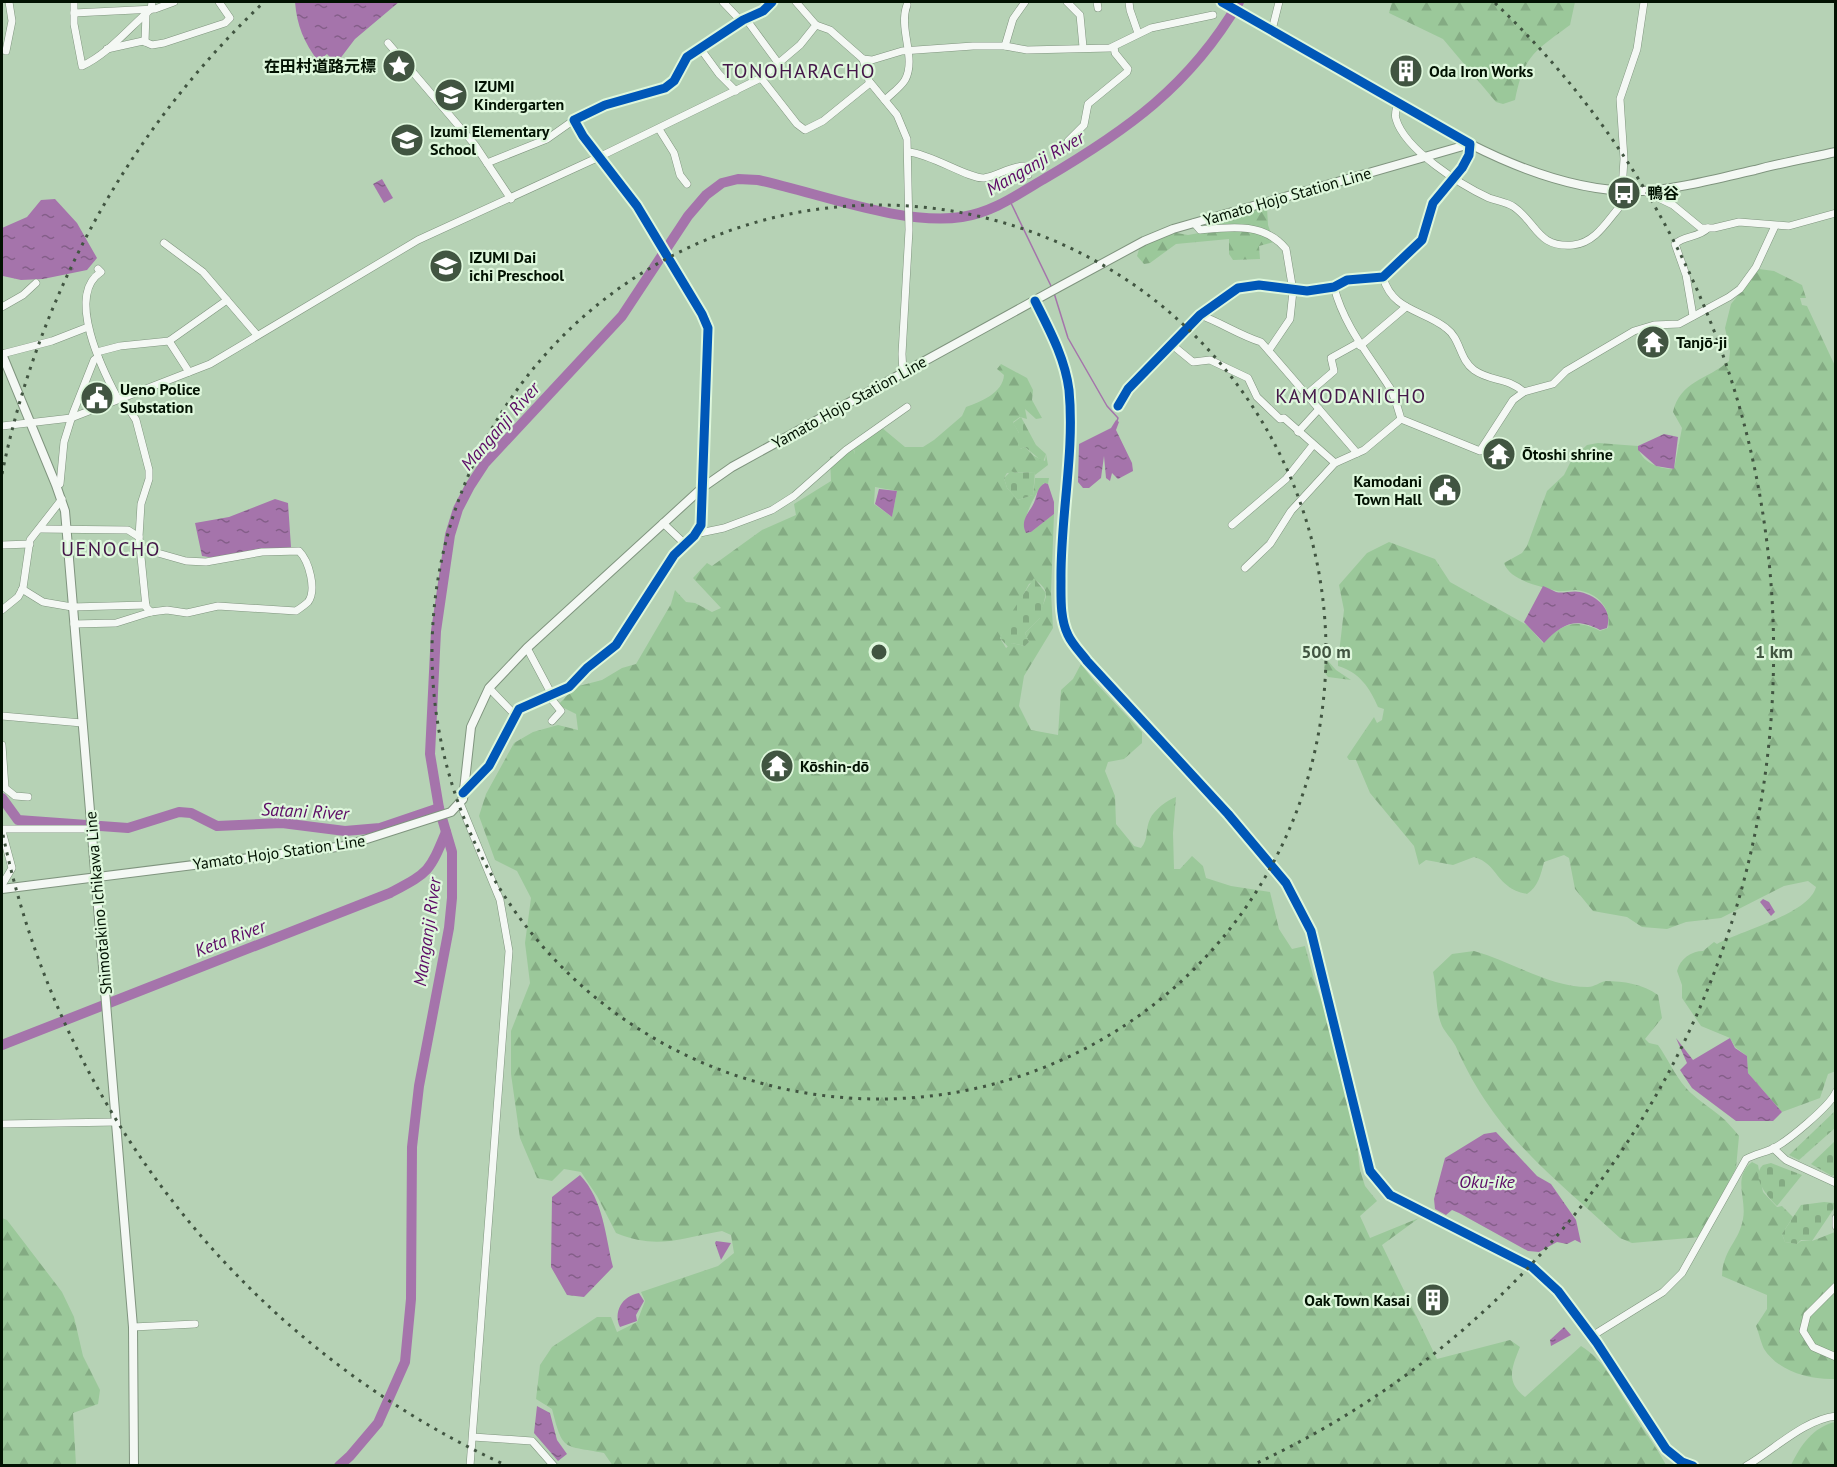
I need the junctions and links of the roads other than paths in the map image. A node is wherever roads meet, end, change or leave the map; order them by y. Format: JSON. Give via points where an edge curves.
{"nodes":[{"id":1,"x":9,"y":2,"type":"edge"},
{"id":2,"x":74,"y":2,"type":"edge"},
{"id":3,"x":174,"y":2,"type":"edge"},
{"id":4,"x":219,"y":2,"type":"edge"},
{"id":5,"x":723,"y":2,"type":"edge"},
{"id":6,"x":772,"y":2,"type":"edge"},
{"id":7,"x":789,"y":2,"type":"edge"},
{"id":8,"x":1025,"y":2,"type":"edge"},
{"id":9,"x":1067,"y":2,"type":"edge"},
{"id":10,"x":1130,"y":2,"type":"edge"},
{"id":11,"x":1279,"y":2,"type":"edge"},
{"id":12,"x":1644,"y":2,"type":"edge"},
{"id":13,"x":796,"y":3,"type":"edge"},
{"id":14,"x":1224,"y":3,"type":"edge"},
{"id":15,"x":907,"y":5,"type":"dead end"},
{"id":16,"x":150,"y":8,"type":"edge"},
{"id":17,"x":74,"y":13,"type":"junction"},
{"id":18,"x":1213,"y":15,"type":"dead end"},
{"id":19,"x":744,"y":20,"type":"junction"},
{"id":20,"x":816,"y":25,"type":"junction"},
{"id":21,"x":1272,"y":30,"type":"junction"},
{"id":22,"x":1138,"y":33,"type":"junction"},
{"id":23,"x":145,"y":42,"type":"junction"},
{"id":24,"x":388,"y":43,"type":"dead end"},
{"id":25,"x":1005,"y":46,"type":"junction"},
{"id":26,"x":1083,"y":47,"type":"junction"},
{"id":27,"x":1113,"y":47,"type":"junction"},
{"id":28,"x":700,"y":48,"type":"junction"},
{"id":29,"x":107,"y":49,"type":"junction"},
{"id":30,"x":907,"y":50,"type":"junction"},
{"id":31,"x":6,"y":51,"type":"dead end"},
{"id":32,"x":863,"y":59,"type":"junction"},
{"id":33,"x":779,"y":64,"type":"junction"},
{"id":34,"x":761,"y":78,"type":"junction"},
{"id":35,"x":870,"y":83,"type":"junction"},
{"id":36,"x":736,"y":91,"type":"junction"},
{"id":37,"x":885,"y":100,"type":"junction"},
{"id":38,"x":1398,"y":102,"type":"junction"},
{"id":39,"x":574,"y":120,"type":"junction"},
{"id":40,"x":659,"y":129,"type":"junction"},
{"id":41,"x":1470,"y":144,"type":"junction"},
{"id":42,"x":1069,"y":146,"type":"dead end"},
{"id":43,"x":909,"y":152,"type":"junction"},
{"id":44,"x":1836,"y":152,"type":"edge"},
{"id":45,"x":1425,"y":156,"type":"junction"},
{"id":46,"x":599,"y":158,"type":"junction"},
{"id":47,"x":487,"y":163,"type":"junction"},
{"id":48,"x":1028,"y":175,"type":"dead end"},
{"id":49,"x":1453,"y":178,"type":"junction"},
{"id":50,"x":687,"y":184,"type":"dead end"},
{"id":51,"x":1622,"y":190,"type":"junction"},
{"id":52,"x":1640,"y":191,"type":"junction"},
{"id":53,"x":511,"y":199,"type":"junction"},
{"id":54,"x":1836,"y":213,"type":"edge"},
{"id":55,"x":1194,"y":223,"type":"junction"},
{"id":56,"x":1775,"y":226,"type":"junction"},
{"id":57,"x":1708,"y":228,"type":"junction"},
{"id":58,"x":164,"y":243,"type":"dead end"},
{"id":59,"x":98,"y":269,"type":"dead end"},
{"id":60,"x":1383,"y":277,"type":"junction"},
{"id":61,"x":36,"y":283,"type":"dead end"},
{"id":62,"x":1334,"y":287,"type":"junction"},
{"id":63,"x":1293,"y":291,"type":"junction"},
{"id":64,"x":227,"y":300,"type":"junction"},
{"id":65,"x":1035,"y":301,"type":"junction"},
{"id":66,"x":2,"y":307,"type":"edge"},
{"id":67,"x":1406,"y":307,"type":"junction"},
{"id":68,"x":1200,"y":315,"type":"junction"},
{"id":69,"x":1693,"y":316,"type":"junction"},
{"id":70,"x":88,"y":327,"type":"junction"},
{"id":71,"x":257,"y":335,"type":"junction"},
{"id":72,"x":170,"y":341,"type":"junction"},
{"id":73,"x":1171,"y":344,"type":"junction"},
{"id":74,"x":1359,"y":344,"type":"junction"},
{"id":75,"x":1269,"y":350,"type":"junction"},
{"id":76,"x":2,"y":354,"type":"edge"},
{"id":77,"x":97,"y":354,"type":"junction"},
{"id":78,"x":189,"y":372,"type":"junction"},
{"id":79,"x":903,"y":372,"type":"junction"},
{"id":80,"x":1524,"y":392,"type":"junction"},
{"id":81,"x":1306,"y":395,"type":"junction"},
{"id":82,"x":120,"y":398,"type":"junction"},
{"id":83,"x":1118,"y":406,"type":"dead end"},
{"id":84,"x":907,"y":407,"type":"dead end"},
{"id":85,"x":1319,"y":409,"type":"junction"},
{"id":86,"x":71,"y":418,"type":"junction"},
{"id":87,"x":1401,"y":419,"type":"junction"},
{"id":88,"x":29,"y":423,"type":"junction"},
{"id":89,"x":2,"y":426,"type":"edge"},
{"id":90,"x":1298,"y":432,"type":"junction"},
{"id":91,"x":1313,"y":445,"type":"junction"},
{"id":92,"x":1357,"y":453,"type":"junction"},
{"id":93,"x":1335,"y":463,"type":"junction"},
{"id":94,"x":56,"y":485,"type":"junction"},
{"id":95,"x":702,"y":488,"type":"junction"},
{"id":96,"x":62,"y":499,"type":"junction"},
{"id":97,"x":663,"y":523,"type":"junction"},
{"id":98,"x":1232,"y":525,"type":"dead end"},
{"id":99,"x":40,"y":529,"type":"junction"},
{"id":100,"x":66,"y":529,"type":"junction"},
{"id":101,"x":695,"y":534,"type":"junction"},
{"id":102,"x":139,"y":537,"type":"junction"},
{"id":103,"x":30,"y":544,"type":"junction"},
{"id":104,"x":685,"y":544,"type":"junction"},
{"id":105,"x":2,"y":545,"type":"edge"},
{"id":106,"x":140,"y":548,"type":"junction"},
{"id":107,"x":1245,"y":568,"type":"dead end"},
{"id":108,"x":22,"y":589,"type":"junction"},
{"id":109,"x":72,"y":607,"type":"junction"},
{"id":110,"x":148,"y":608,"type":"junction"},
{"id":111,"x":2,"y":610,"type":"edge"},
{"id":112,"x":74,"y":624,"type":"junction"},
{"id":113,"x":527,"y":648,"type":"junction"},
{"id":114,"x":489,"y":688,"type":"junction"},
{"id":115,"x":550,"y":695,"type":"junction"},
{"id":116,"x":515,"y":715,"type":"junction"},
{"id":117,"x":2,"y":716,"type":"edge"},
{"id":118,"x":552,"y":721,"type":"dead end"},
{"id":119,"x":82,"y":723,"type":"junction"},
{"id":120,"x":2,"y":745,"type":"edge"},
{"id":121,"x":3,"y":790,"type":"edge"},
{"id":122,"x":464,"y":793,"type":"junction"},
{"id":123,"x":28,"y":797,"type":"dead end"},
{"id":124,"x":460,"y":803,"type":"junction"},
{"id":125,"x":91,"y":826,"type":"junction"},
{"id":126,"x":2,"y":830,"type":"edge"},
{"id":127,"x":95,"y":877,"type":"junction"},
{"id":128,"x":2,"y":887,"type":"edge"},
{"id":129,"x":1836,"y":1092,"type":"edge"},
{"id":130,"x":116,"y":1122,"type":"junction"},
{"id":131,"x":2,"y":1124,"type":"edge"},
{"id":132,"x":1773,"y":1148,"type":"junction"},
{"id":133,"x":1836,"y":1183,"type":"edge"},
{"id":134,"x":1836,"y":1218,"type":"edge"},
{"id":135,"x":1836,"y":1226,"type":"edge"},
{"id":136,"x":1836,"y":1286,"type":"edge"},
{"id":137,"x":195,"y":1324,"type":"dead end"},
{"id":138,"x":133,"y":1327,"type":"junction"},
{"id":139,"x":1592,"y":1336,"type":"junction"},
{"id":140,"x":1836,"y":1357,"type":"edge"},
{"id":141,"x":1836,"y":1416,"type":"edge"},
{"id":142,"x":473,"y":1437,"type":"junction"},
{"id":143,"x":134,"y":1466,"type":"edge"},
{"id":144,"x":470,"y":1466,"type":"edge"},
{"id":145,"x":554,"y":1466,"type":"edge"},
{"id":146,"x":1693,"y":1466,"type":"edge"},
{"id":147,"x":1746,"y":1466,"type":"edge"}],
"edges":[{"from":1,"to":31,"type":"street","via":[[12,21]]},
{"from":2,"to":17,"type":"street"},
{"from":3,"to":16,"type":"street"},
{"from":4,"to":23,"type":"street","via":[[230,18],[225,23],[164,43]]},
{"from":5,"to":19,"type":"street"},
{"from":6,"to":19,"type":"street"},
{"from":7,"to":13,"type":"street"},
{"from":8,"to":25,"type":"street","via":[[1013,19]]},
{"from":9,"to":26,"type":"street","via":[[1080,15]]},
{"from":10,"to":22,"type":"street"},
{"from":11,"to":21,"type":"street"},
{"from":12,"to":51,"type":"street","via":[[1637,49],[1620,99]]},
{"from":13,"to":20,"type":"street"},
{"from":14,"to":21,"type":"street"},
{"from":15,"to":30,"type":"street","via":[[903,17]]},
{"from":16,"to":17,"type":"street"},
{"from":16,"to":23,"type":"street"},
{"from":16,"to":29,"type":"street"},
{"from":17,"to":29,"type":"street","via":[[82,66],[101,57]]},
{"from":18,"to":22,"type":"street"},
{"from":19,"to":28,"type":"street"},
{"from":19,"to":33,"type":"street"},
{"from":20,"to":32,"type":"street","via":[[836,33]]},
{"from":20,"to":33,"type":"street"},
{"from":21,"to":38,"type":"street"},
{"from":22,"to":27,"type":"street"},
{"from":23,"to":29,"type":"street"},
{"from":24,"to":47,"type":"street","via":[[445,107]]},
{"from":25,"to":26,"type":"street","via":[[1027,50]]},
{"from":25,"to":30,"type":"street"},
{"from":26,"to":27,"type":"street"},
{"from":27,"to":42,"type":"street","via":[[1127,72],[1088,104],[1084,125],[1068,141]]},
{"from":28,"to":36,"type":"street"},
{"from":28,"to":39,"type":"street","via":[[687,57],[674,81],[665,88],[605,105]]},
{"from":30,"to":32,"type":"street"},
{"from":30,"to":37,"type":"street","via":[[905,79]]},
{"from":32,"to":35,"type":"street"},
{"from":33,"to":34,"type":"street"},
{"from":34,"to":35,"type":"street","via":[[805,130],[823,121]]},
{"from":34,"to":36,"type":"street"},
{"from":35,"to":37,"type":"street"},
{"from":36,"to":40,"type":"street"},
{"from":37,"to":43,"type":"street","via":[[904,129]]},
{"from":38,"to":41,"type":"street"},
{"from":38,"to":45,"type":"street","via":[[1395,116],[1400,129]]},
{"from":39,"to":46,"type":"street"},
{"from":39,"to":47,"type":"street","via":[[546,139]]},
{"from":40,"to":46,"type":"street"},
{"from":40,"to":50,"type":"street"},
{"from":41,"to":45,"type":"main road","name":"Yamato Hojo Station Line"},
{"from":41,"to":49,"type":"street","via":[[1469,155]]},
{"from":41,"to":51,"type":"main road","via":[[1547,177]]},
{"from":43,"to":48,"type":"street","via":[[984,178],[1015,166],[1025,166]]},
{"from":43,"to":79,"type":"street"},
{"from":44,"to":52,"type":"main road","via":[[1712,180]]},
{"from":45,"to":49,"type":"street"},
{"from":45,"to":55,"type":"main road","name":"Yamato Hojo Station Line"},
{"from":46,"to":53,"type":"street"},
{"from":46,"to":95,"type":"street","via":[[637,206],[708,328]]},
{"from":47,"to":53,"type":"street"},
{"from":49,"to":52,"type":"street","via":[[1515,208],[1540,237],[1564,245],[1592,238],[1625,198]]},
{"from":49,"to":60,"type":"street","via":[[1433,203],[1422,240]]},
{"from":51,"to":52,"type":"main road"},
{"from":52,"to":57,"type":"street","via":[[1673,205],[1697,226]]},
{"from":53,"to":71,"type":"street","via":[[418,240]]},
{"from":54,"to":56,"type":"street"},
{"from":55,"to":63,"type":"street","via":[[1200,230],[1221,226],[1258,228],[1281,243],[1288,252]]},
{"from":55,"to":65,"type":"main road","name":"Yamato Hojo Station Line","via":[[1144,241]]},
{"from":56,"to":57,"type":"street","via":[[1739,222]]},
{"from":56,"to":69,"type":"street","via":[[1756,267],[1740,289]]},
{"from":57,"to":69,"type":"street","via":[[1704,233],[1680,240],[1675,247],[1686,275]]},
{"from":58,"to":64,"type":"street","via":[[203,272]]},
{"from":59,"to":70,"type":"street","via":[[101,273],[92,278],[88,291]]},
{"from":60,"to":62,"type":"street","via":[[1347,280]]},
{"from":60,"to":67,"type":"street","via":[[1387,289]]},
{"from":61,"to":66,"type":"street"},
{"from":62,"to":63,"type":"street"},
{"from":62,"to":74,"type":"street","via":[[1338,304]]},
{"from":63,"to":68,"type":"street","via":[[1249,285],[1238,288]]},
{"from":63,"to":75,"type":"street","via":[[1290,319]]},
{"from":64,"to":71,"type":"street"},
{"from":64,"to":72,"type":"street"},
{"from":65,"to":79,"type":"main road","name":"Yamato Hojo Station Line"},
{"from":65,"to":139,"type":"street","via":[[1057,346],[1068,388],[1060,562],[1061,607],[1068,635],[1286,884],[1311,931],[1370,1170],[1390,1195],[1532,1268],[1558,1291]]},
{"from":67,"to":74,"type":"street"},
{"from":67,"to":80,"type":"street","via":[[1448,329],[1465,362],[1474,370],[1511,381]]},
{"from":68,"to":73,"type":"street"},
{"from":68,"to":75,"type":"street","via":[[1261,342]]},
{"from":69,"to":80,"type":"street","via":[[1679,324],[1634,331],[1566,371],[1553,384]]},
{"from":70,"to":76,"type":"street"},
{"from":70,"to":77,"type":"street"},
{"from":71,"to":78,"type":"street","via":[[234,352]]},
{"from":72,"to":77,"type":"street","via":[[120,346]]},
{"from":72,"to":78,"type":"street"},
{"from":73,"to":83,"type":"street","via":[[1128,389]]},
{"from":73,"to":90,"type":"street","via":[[1193,362],[1210,360],[1248,378],[1257,398]]},
{"from":74,"to":81,"type":"street","via":[[1331,357],[1334,371]]},
{"from":74,"to":87,"type":"street","via":[[1391,390]]},
{"from":75,"to":81,"type":"street"},
{"from":76,"to":88,"type":"main road","name":"Shimotakino Ichikawa Line"},
{"from":77,"to":82,"type":"street"},
{"from":77,"to":86,"type":"street"},
{"from":78,"to":82,"type":"street"},
{"from":79,"to":95,"type":"main road","name":"Yamato Hojo Station Line","via":[[732,467]]},
{"from":80,"to":87,"type":"street","via":[[1513,400],[1480,451]]},
{"from":81,"to":85,"type":"street"},
{"from":82,"to":86,"type":"street"},
{"from":82,"to":102,"type":"street","via":[[136,420],[149,470]]},
{"from":84,"to":101,"type":"street","via":[[772,510]]},
{"from":85,"to":90,"type":"street"},
{"from":85,"to":92,"type":"street"},
{"from":86,"to":88,"type":"street"},
{"from":86,"to":94,"type":"street","via":[[60,484]]},
{"from":87,"to":92,"type":"street"},
{"from":88,"to":89,"type":"street"},
{"from":88,"to":94,"type":"main road","name":"Shimotakino Ichikawa Line"},
{"from":90,"to":91,"type":"street"},
{"from":91,"to":93,"type":"street"},
{"from":91,"to":98,"type":"street","via":[[1286,479]]},
{"from":92,"to":93,"type":"street"},
{"from":93,"to":107,"type":"street","via":[[1291,512],[1270,544]]},
{"from":94,"to":96,"type":"main road","name":"Shimotakino Ichikawa Line"},
{"from":95,"to":97,"type":"main road","name":"Yamato Hojo Station Line"},
{"from":95,"to":101,"type":"street","via":[[701,525]]},
{"from":96,"to":99,"type":"street"},
{"from":96,"to":100,"type":"main road","name":"Shimotakino Ichikawa Line"},
{"from":97,"to":104,"type":"street"},
{"from":97,"to":113,"type":"main road","name":"Yamato Hojo Station Line"},
{"from":99,"to":100,"type":"street"},
{"from":99,"to":103,"type":"street"},
{"from":100,"to":102,"type":"street","via":[[128,530]]},
{"from":100,"to":109,"type":"main road","name":"Shimotakino Ichikawa Line"},
{"from":101,"to":104,"type":"street"},
{"from":102,"to":106,"type":"street"},
{"from":103,"to":105,"type":"street"},
{"from":103,"to":108,"type":"street"},
{"from":104,"to":115,"type":"street","via":[[616,645],[570,687]]},
{"from":106,"to":110,"type":"street"},
{"from":106,"to":110,"type":"street","via":[[186,561],[206,562],[262,552],[299,551],[310,574],[312,592],[308,602],[296,611],[218,606],[187,613]]},
{"from":108,"to":109,"type":"street","via":[[43,602]]},
{"from":108,"to":111,"type":"street"},
{"from":109,"to":110,"type":"street"},
{"from":109,"to":112,"type":"main road","name":"Shimotakino Ichikawa Line"},
{"from":110,"to":112,"type":"street","via":[[116,623]]},
{"from":112,"to":119,"type":"main road","name":"Shimotakino Ichikawa Line"},
{"from":113,"to":114,"type":"main road","name":"Yamato Hojo Station Line"},
{"from":113,"to":115,"type":"street"},
{"from":114,"to":116,"type":"street"},
{"from":114,"to":122,"type":"main road","name":"Yamato Hojo Station Line","via":[[471,727]]},
{"from":115,"to":116,"type":"street","via":[[526,703]]},
{"from":115,"to":118,"type":"street","via":[[561,711]]},
{"from":116,"to":122,"type":"street","via":[[489,766]]},
{"from":117,"to":119,"type":"street"},
{"from":119,"to":125,"type":"main road","name":"Shimotakino Ichikawa Line"},
{"from":120,"to":121,"type":"street"},
{"from":121,"to":123,"type":"street"},
{"from":122,"to":124,"type":"main road","name":"Yamato Hojo Station Line"},
{"from":124,"to":127,"type":"main road","name":"Yamato Hojo Station Line","via":[[445,814],[345,846]]},
{"from":124,"to":142,"type":"street","via":[[500,900],[509,951]]},
{"from":125,"to":126,"type":"street"},
{"from":125,"to":127,"type":"main road","name":"Shimotakino Ichikawa Line"},
{"from":126,"to":128,"type":"street","via":[[12,868]]},
{"from":127,"to":128,"type":"main road","name":"Yamato Hojo Station Line"},
{"from":127,"to":130,"type":"main road","name":"Shimotakino Ichikawa Line"},
{"from":129,"to":132,"type":"street","via":[[1814,1118]]},
{"from":130,"to":131,"type":"street"},
{"from":130,"to":138,"type":"main road","name":"Shimotakino Ichikawa Line"},
{"from":132,"to":133,"type":"street","via":[[1786,1160]]},
{"from":132,"to":139,"type":"street","via":[[1758,1152],[1741,1166],[1682,1273],[1663,1292]]},
{"from":134,"to":135,"type":"street"},
{"from":136,"to":140,"type":"street","via":[[1807,1315],[1803,1330],[1813,1347]]},
{"from":137,"to":138,"type":"street"},
{"from":138,"to":143,"type":"main road","name":"Shimotakino Ichikawa Line"},
{"from":139,"to":146,"type":"street","via":[[1666,1449]]},
{"from":141,"to":147,"type":"street","via":[[1804,1429]]},
{"from":142,"to":144,"type":"street"},
{"from":142,"to":145,"type":"street","via":[[532,1441]]}]}
